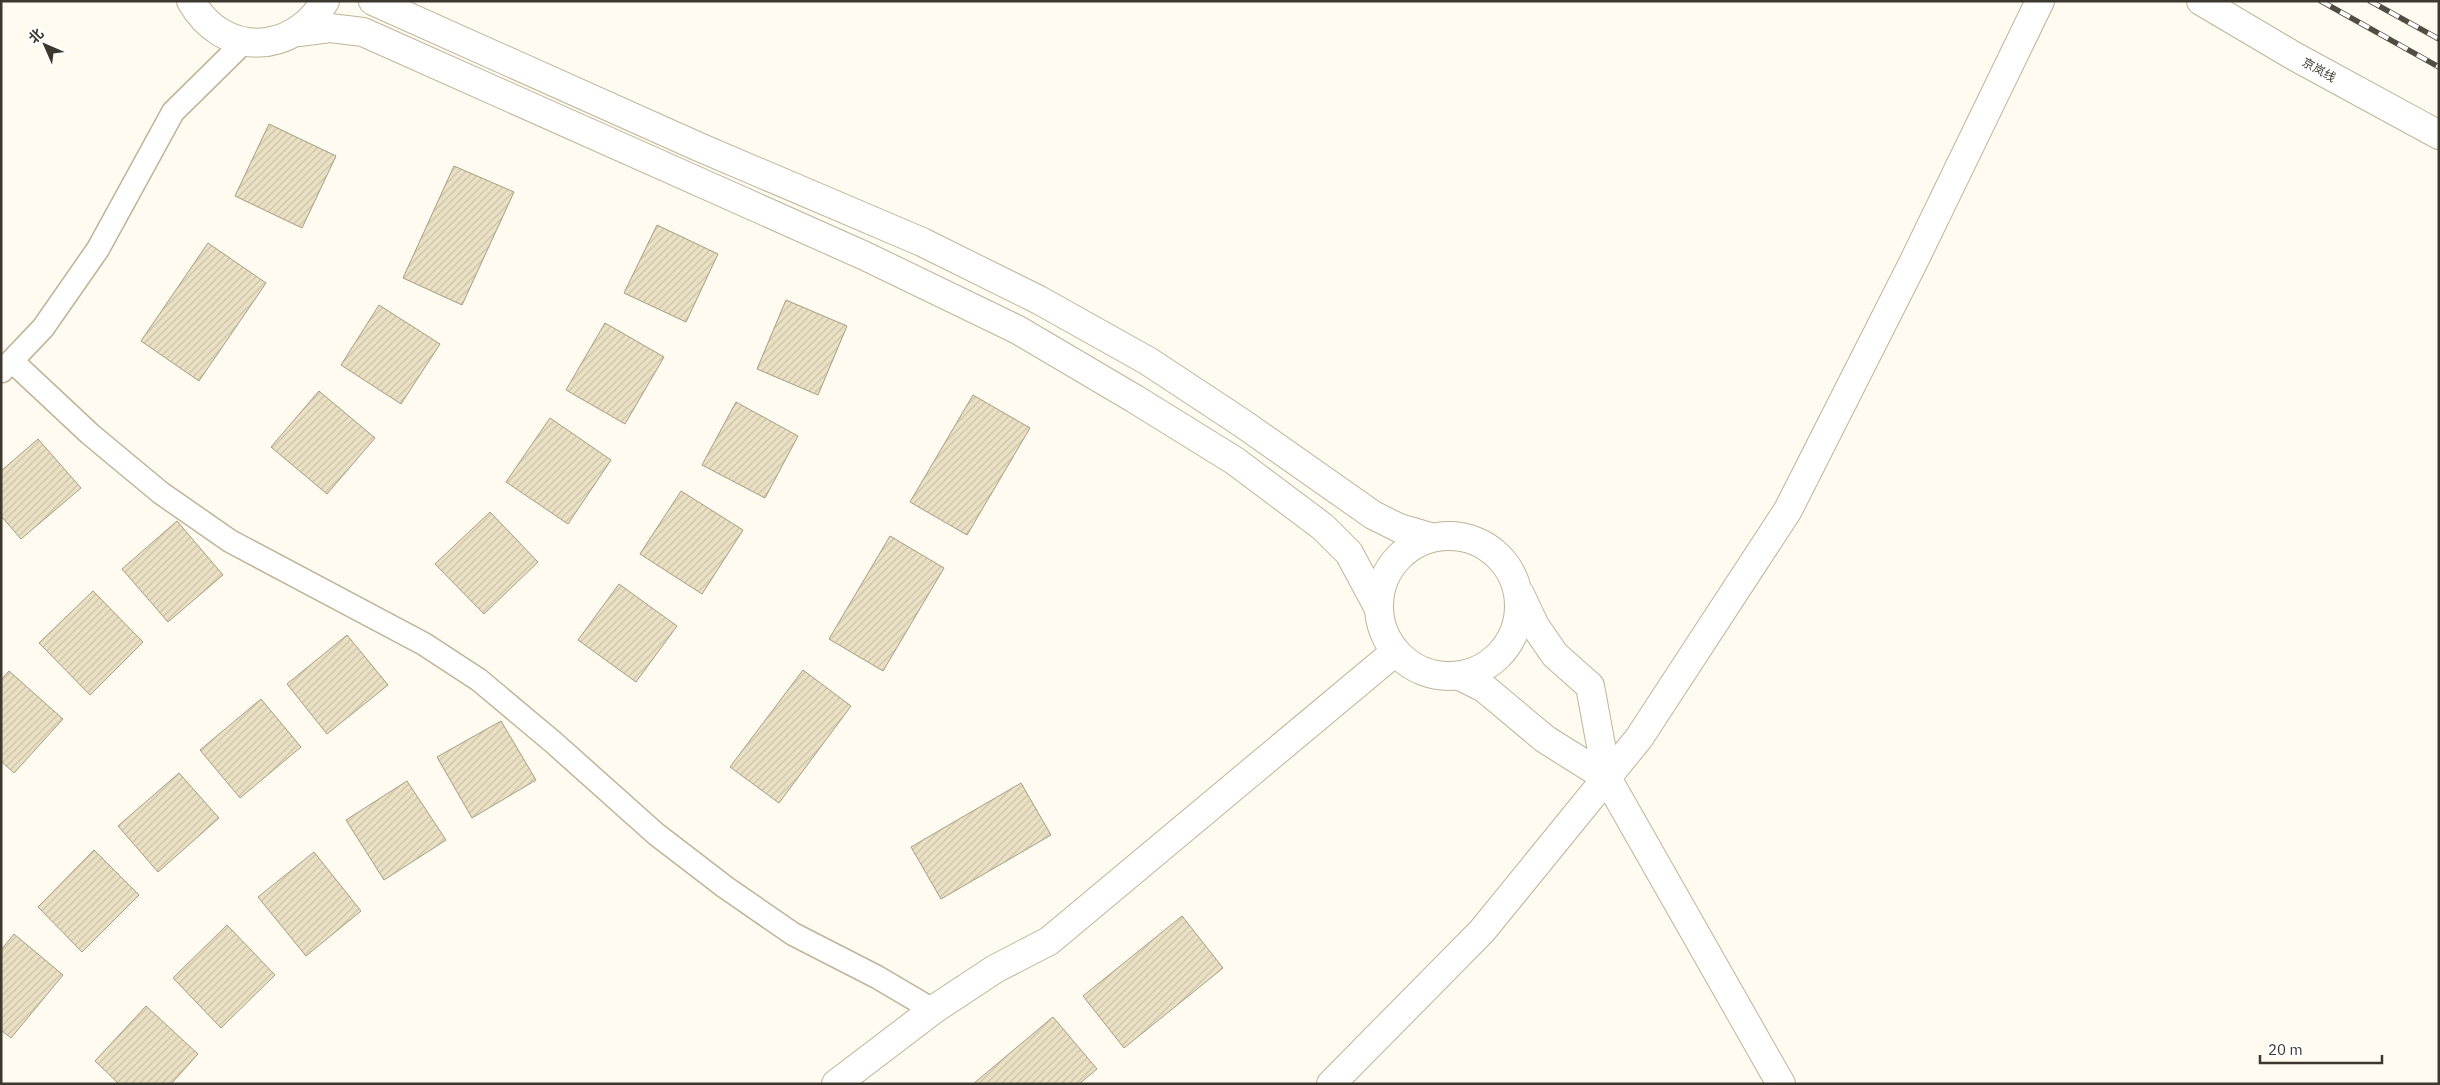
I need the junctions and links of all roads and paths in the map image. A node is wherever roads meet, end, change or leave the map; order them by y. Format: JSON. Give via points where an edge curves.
{"nodes":[{"id":1,"x":191,"y":1,"type":"edge"},
{"id":2,"x":326,"y":1,"type":"edge"},
{"id":3,"x":373,"y":1,"type":"edge"},
{"id":4,"x":2040,"y":1,"type":"edge"},
{"id":5,"x":2202,"y":1,"type":"edge"},
{"id":6,"x":299,"y":32,"type":"junction"},
{"id":7,"x":244,"y":42,"type":"junction"},
{"id":8,"x":2439,"y":135,"type":"edge"},
{"id":9,"x":7,"y":366,"type":"edge"},
{"id":10,"x":1430,"y":537,"type":"junction"},
{"id":11,"x":1518,"y":589,"type":"junction"},
{"id":12,"x":1378,"y":607,"type":"junction"},
{"id":13,"x":1395,"y":652,"type":"junction"},
{"id":14,"x":1460,"y":676,"type":"junction"},
{"id":15,"x":1607,"y":778,"type":"junction"},
{"id":16,"x":933,"y":1010,"type":"junction"},
{"id":17,"x":836,"y":1084,"type":"edge"},
{"id":18,"x":1331,"y":1084,"type":"edge"},
{"id":19,"x":1781,"y":1084,"type":"edge"}],
"edges":[{"from":1,"to":7,"type":"main road","via":[[205,21],[223,34]]},
{"from":2,"to":6,"type":"main road","via":[[316,17]]},
{"from":3,"to":10,"type":"main road","via":[[699,147],[922,242],[1030,296],[1148,361],[1373,515],[1399,528]]},
{"from":4,"to":15,"type":"main road","via":[[1914,263],[1788,510],[1639,738]]},
{"from":5,"to":8,"type":"main road","name":"京岚线","via":[[2294,56]]},
{"from":6,"to":7,"type":"main road","via":[[282,40]]},
{"from":6,"to":12,"type":"main road","via":[[330,28],[363,32],[856,252],[1018,330],[1135,398],[1235,462],[1323,527],[1349,554]]},
{"from":7,"to":9,"type":"lane","via":[[173,112],[98,249],[43,328]]},
{"from":9,"to":16,"type":"lane","via":[[161,493],[230,541],[424,644],[479,680],[656,834],[725,887],[793,934]]},
{"from":10,"to":11,"type":"main road","via":[[1453,534],[1475,539],[1495,551],[1505,562]]},
{"from":10,"to":12,"type":"main road","via":[[1410,547],[1393,562],[1382,584]]},
{"from":11,"to":14,"type":"main road","via":[[1520,612],[1514,634],[1502,653],[1483,668]]},
{"from":11,"to":15,"type":"main road","via":[[1535,626],[1555,655],[1590,686]]},
{"from":12,"to":13,"type":"main road","via":[[1382,631]]},
{"from":13,"to":14,"type":"main road","via":[[1413,668],[1436,676]]},
{"from":13,"to":16,"type":"main road","via":[[1049,942],[995,969]]},
{"from":14,"to":15,"type":"main road","via":[[1484,688],[1545,739]]},
{"from":15,"to":18,"type":"main road","via":[[1482,931]]},
{"from":15,"to":19,"type":"main road"},
{"from":16,"to":17,"type":"main road"}]}
